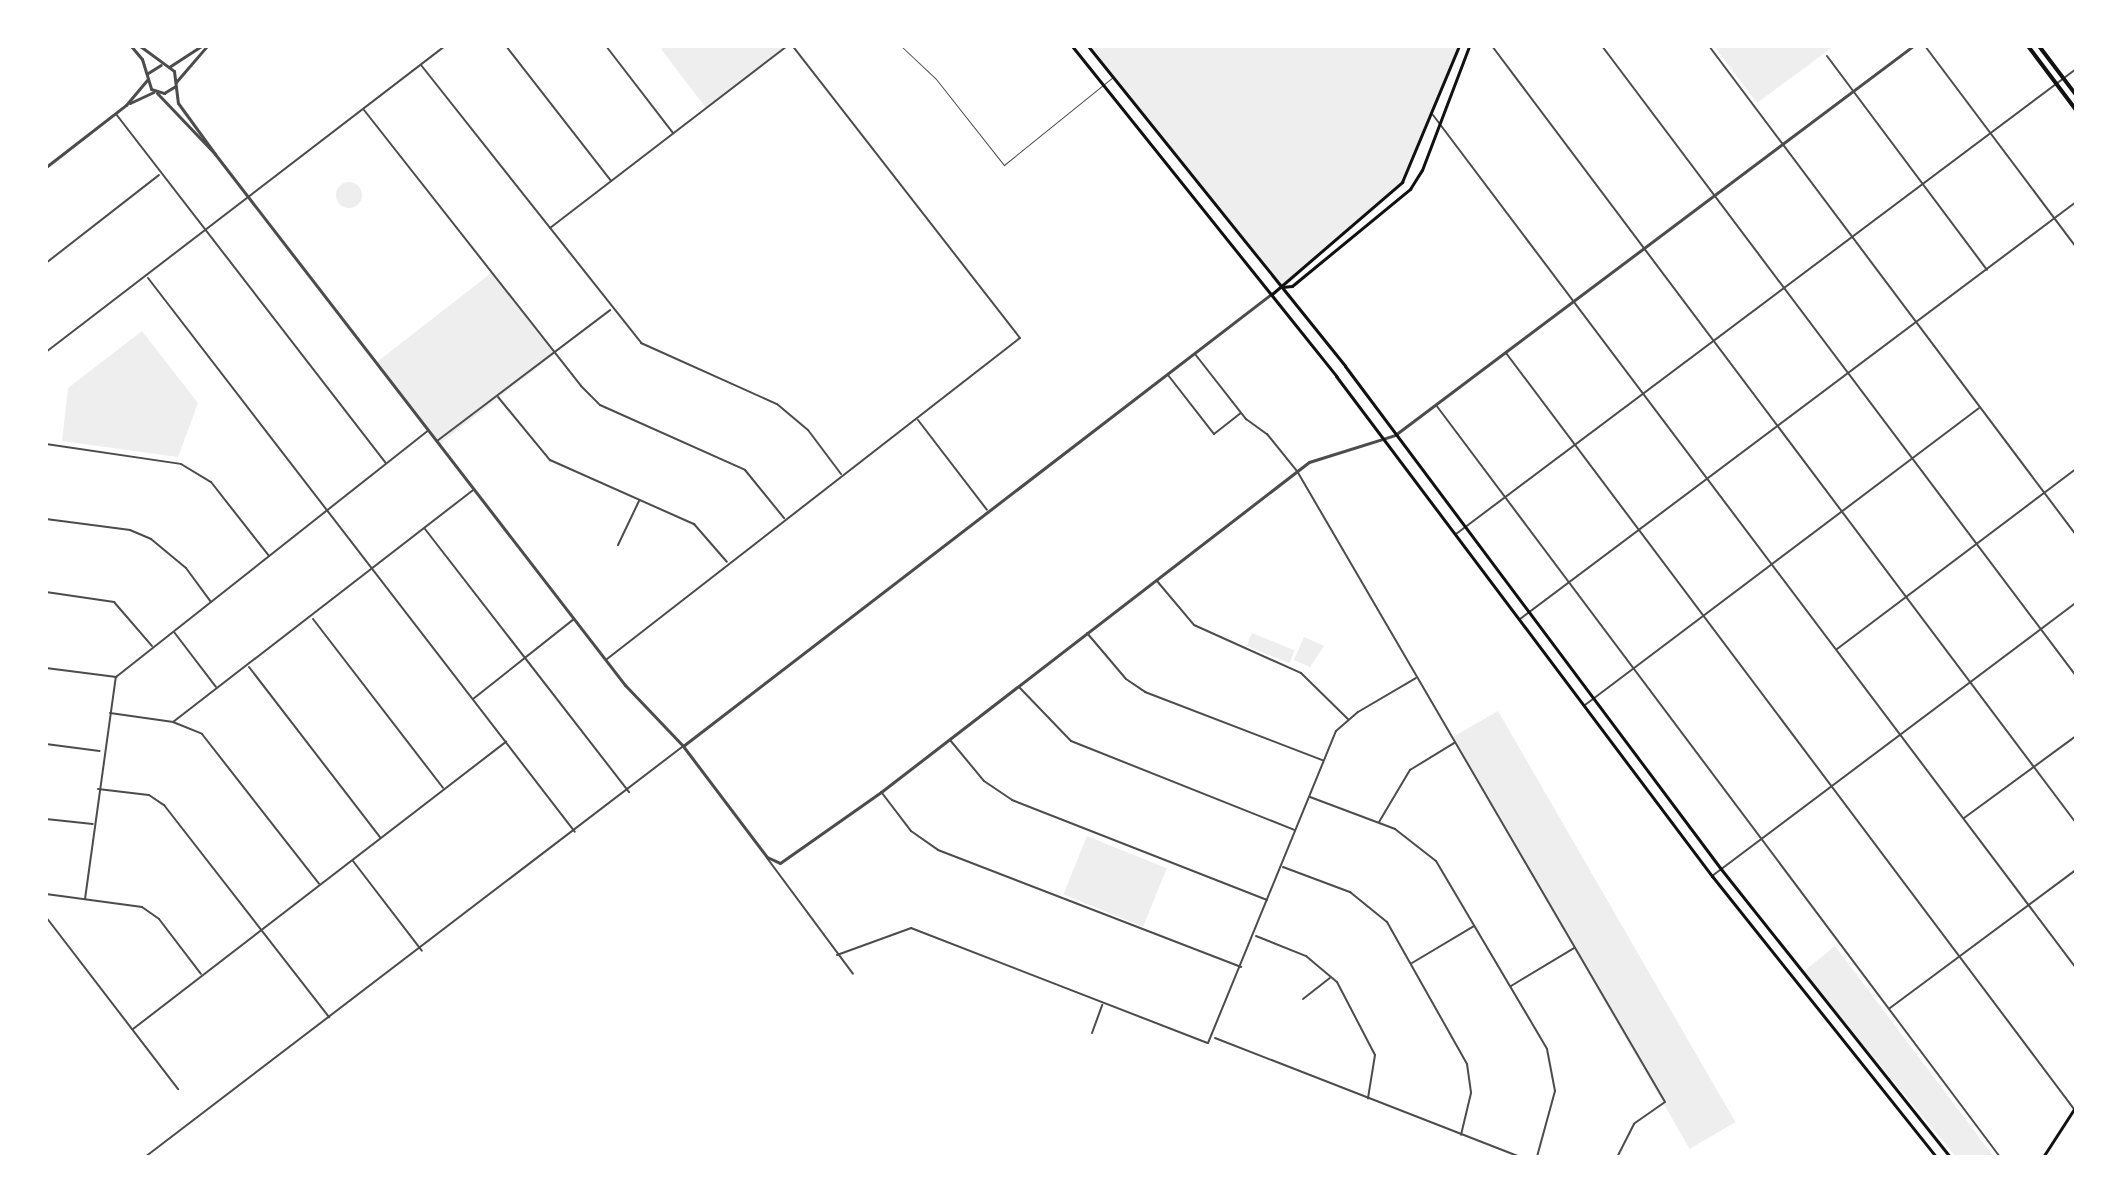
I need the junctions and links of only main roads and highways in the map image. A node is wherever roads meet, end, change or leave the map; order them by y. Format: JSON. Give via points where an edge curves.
{"nodes":[{"id":1,"x":1072,"y":46,"type":"edge"},
{"id":2,"x":1088,"y":46,"type":"edge"},
{"id":3,"x":1459,"y":46,"type":"edge"},
{"id":4,"x":1469,"y":46,"type":"edge"},
{"id":5,"x":2028,"y":46,"type":"edge"},
{"id":6,"x":2039,"y":46,"type":"edge"},
{"id":7,"x":2076,"y":95,"type":"edge"},
{"id":8,"x":2076,"y":110,"type":"edge"},
{"id":9,"x":1282,"y":287,"type":"junction"},
{"id":10,"x":1272,"y":294,"type":"junction"},
{"id":11,"x":2075,"y":1108,"type":"edge"},
{"id":12,"x":1936,"y":1157,"type":"edge"},
{"id":13,"x":1950,"y":1157,"type":"edge"},
{"id":14,"x":2043,"y":1157,"type":"edge"}],
"edges":[{"from":1,"to":10,"type":"main road"},
{"from":2,"to":9,"type":"main road"},
{"from":3,"to":9,"type":"main road","via":[[1411,170],[1394,192]]},
{"from":4,"to":9,"type":"main road","via":[[1422,170],[1396,204],[1292,286]]},
{"from":5,"to":8,"type":"highway"},
{"from":6,"to":7,"type":"highway"},
{"from":9,"to":10,"type":"main road"},
{"from":9,"to":13,"type":"main road","via":[[1721,869]]},
{"from":10,"to":12,"type":"main road","via":[[1712,876]]},
{"from":11,"to":14,"type":"main road"}]}
